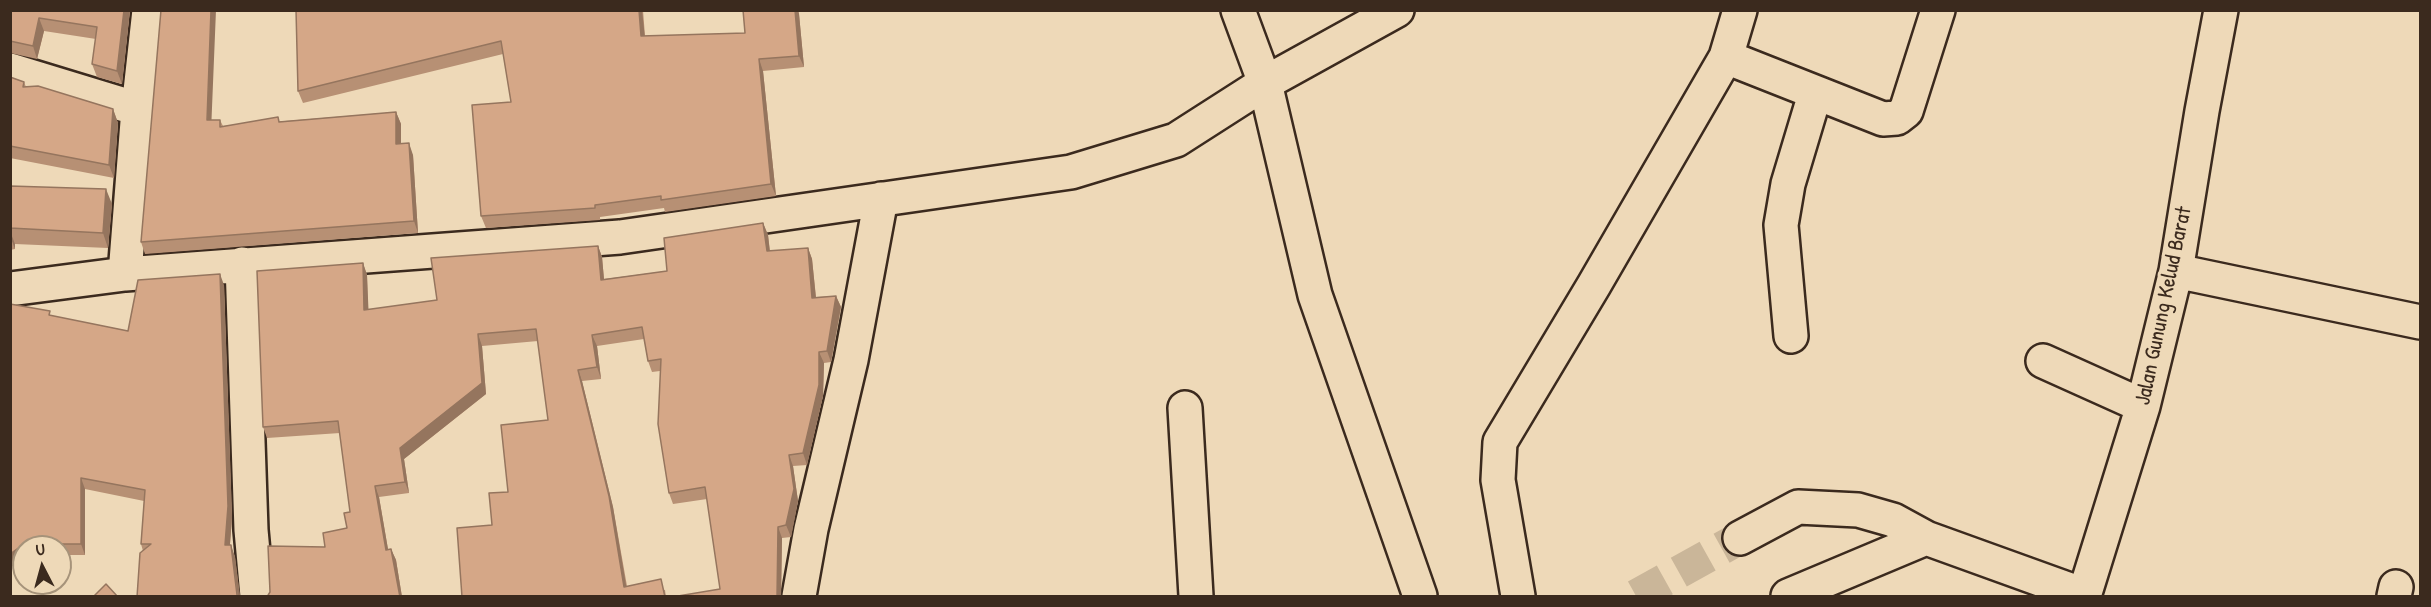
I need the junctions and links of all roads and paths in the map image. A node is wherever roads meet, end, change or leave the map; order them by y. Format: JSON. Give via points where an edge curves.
{"nodes":[{"id":1,"x":149,"y":10,"type":"edge"},
{"id":2,"x":1238,"y":10,"type":"edge"},
{"id":3,"x":1397,"y":10,"type":"edge"},
{"id":4,"x":1740,"y":10,"type":"edge"},
{"id":5,"x":1938,"y":10,"type":"edge"},
{"id":6,"x":2221,"y":10,"type":"edge"},
{"id":7,"x":1726,"y":57,"type":"junction"},
{"id":8,"x":10,"y":70,"type":"edge"},
{"id":9,"x":1265,"y":83,"type":"junction"},
{"id":10,"x":1815,"y":94,"type":"junction"},
{"id":11,"x":138,"y":109,"type":"junction"},
{"id":12,"x":881,"y":199,"type":"junction"},
{"id":13,"x":242,"y":264,"type":"junction"},
{"id":14,"x":2176,"y":272,"type":"junction"},
{"id":15,"x":125,"y":274,"type":"junction"},
{"id":16,"x":10,"y":289,"type":"edge"},
{"id":17,"x":2421,"y":322,"type":"edge"},
{"id":18,"x":1791,"y":336,"type":"dead end"},
{"id":19,"x":2043,"y":361,"type":"dead end"},
{"id":20,"x":2143,"y":405,"type":"junction"},
{"id":21,"x":1185,"y":408,"type":"dead end"},
{"id":22,"x":1740,"y":538,"type":"tunnel mouth"},
{"id":23,"x":1926,"y":538,"type":"junction"},
{"id":24,"x":257,"y":584,"type":"edge"},
{"id":25,"x":2084,"y":596,"type":"edge"},
{"id":26,"x":799,"y":597,"type":"edge"},
{"id":27,"x":1196,"y":597,"type":"edge"},
{"id":28,"x":1420,"y":597,"type":"edge"},
{"id":29,"x":1518,"y":597,"type":"edge"},
{"id":30,"x":1788,"y":597,"type":"edge"}],
"edges":[{"from":1,"to":11,"type":"street"},
{"from":2,"to":9,"type":"street"},
{"from":3,"to":9,"type":"street"},
{"from":4,"to":7,"type":"street"},
{"from":5,"to":10,"type":"street","via":[[1906,111],[1897,118],[1883,119]]},
{"from":6,"to":14,"type":"street","name":"Jalan Gunung Kelud Barat"},
{"from":7,"to":10,"type":"street"},
{"from":7,"to":29,"type":"street","via":[[1500,442],[1498,480]]},
{"from":8,"to":11,"type":"street"},
{"from":9,"to":12,"type":"street","via":[[1176,140],[1082,169]]},
{"from":9,"to":28,"type":"street","via":[[1315,295]]},
{"from":10,"to":18,"type":"street","via":[[1788,184],[1781,225]]},
{"from":11,"to":15,"type":"street"},
{"from":12,"to":13,"type":"street","via":[[620,237]]},
{"from":12,"to":26,"type":"street","via":[[851,360]]},
{"from":13,"to":15,"type":"street"},
{"from":13,"to":24,"type":"street","via":[[251,530]]},
{"from":14,"to":17,"type":"street"},
{"from":14,"to":20,"type":"street","name":"Jalan Gunung Kelud Barat"},
{"from":15,"to":16,"type":"street"},
{"from":19,"to":20,"type":"street"},
{"from":20,"to":25,"type":"street","name":"Jalan Gunung Kelud Barat"},
{"from":21,"to":27,"type":"street"},
{"from":22,"to":23,"type":"street","via":[[1798,507],[1858,510],[1893,520]]},
{"from":23,"to":25,"type":"street"},
{"from":23,"to":30,"type":"street"}]}
